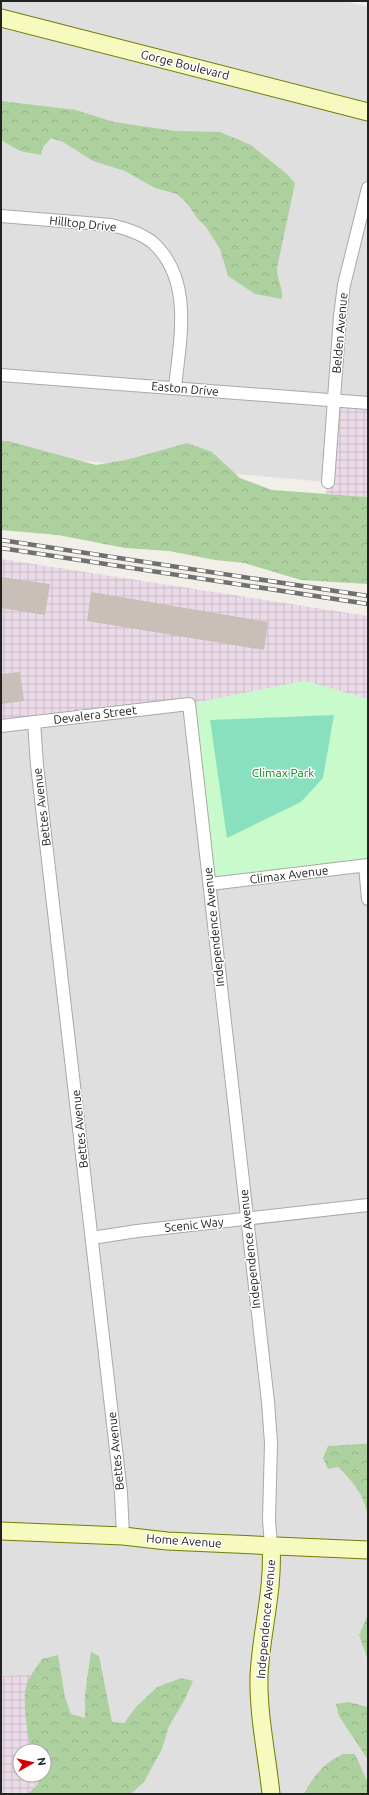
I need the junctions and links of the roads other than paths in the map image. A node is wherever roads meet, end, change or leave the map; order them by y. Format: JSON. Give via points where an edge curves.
{"nodes":[{"id":1,"x":1,"y":18,"type":"edge"},
{"id":2,"x":368,"y":112,"type":"edge"},
{"id":3,"x":368,"y":188,"type":"edge"},
{"id":4,"x":1,"y":216,"type":"edge"},
{"id":5,"x":1,"y":375,"type":"edge"},
{"id":6,"x":175,"y":388,"type":"junction"},
{"id":7,"x":334,"y":400,"type":"junction"},
{"id":8,"x":368,"y":403,"type":"edge"},
{"id":9,"x":328,"y":482,"type":"dead end"},
{"id":10,"x":189,"y":704,"type":"joint"},
{"id":11,"x":34,"y":722,"type":"junction"},
{"id":12,"x":1,"y":726,"type":"edge"},
{"id":13,"x":366,"y":865,"type":"edge"},
{"id":14,"x":210,"y":884,"type":"junction"},
{"id":15,"x":368,"y":899,"type":"edge"},
{"id":16,"x":368,"y":1205,"type":"edge"},
{"id":17,"x":248,"y":1219,"type":"junction"},
{"id":18,"x":92,"y":1238,"type":"junction"},
{"id":19,"x":1,"y":1531,"type":"edge"},
{"id":20,"x":124,"y":1536,"type":"junction"},
{"id":21,"x":271,"y":1546,"type":"junction"},
{"id":22,"x":368,"y":1550,"type":"edge"},
{"id":23,"x":271,"y":1794,"type":"edge"}],
"edges":[{"from":1,"to":2,"type":"street","name":"Gorge Boulevard"},
{"from":3,"to":7,"type":"street","name":"Belden Avenue","via":[[344,285]]},
{"from":4,"to":6,"type":"street","name":"Hilltop Drive","via":[[112,225],[150,241],[163,254],[173,270],[179,290],[182,309]]},
{"from":5,"to":6,"type":"street","name":"Easton Drive"},
{"from":6,"to":7,"type":"street","name":"Easton Drive"},
{"from":7,"to":8,"type":"street","name":"Easton Drive"},
{"from":7,"to":9,"type":"street","name":"Belden Avenue"},
{"from":10,"to":11,"type":"street","name":"Devalera Street"},
{"from":10,"to":14,"type":"street","name":"Independence Avenue"},
{"from":11,"to":12,"type":"street","name":"Devalera Street"},
{"from":11,"to":18,"type":"street","name":"Bettes Avenue"},
{"from":13,"to":14,"type":"street","name":"Climax Avenue"},
{"from":13,"to":15,"type":"street"},
{"from":14,"to":17,"type":"street","name":"Independence Avenue"},
{"from":16,"to":17,"type":"street","name":"Scenic Way"},
{"from":17,"to":18,"type":"street","name":"Scenic Way"},
{"from":17,"to":21,"type":"street","name":"Independence Avenue","via":[[272,1443]]},
{"from":18,"to":20,"type":"street","name":"Bettes Avenue"},
{"from":19,"to":20,"type":"street","name":"Home Avenue"},
{"from":20,"to":21,"type":"street","name":"Home Avenue","via":[[167,1541]]},
{"from":21,"to":22,"type":"street","name":"Home Avenue"},
{"from":21,"to":23,"type":"street","name":"Independence Avenue","via":[[271,1587],[259,1676]]}]}
